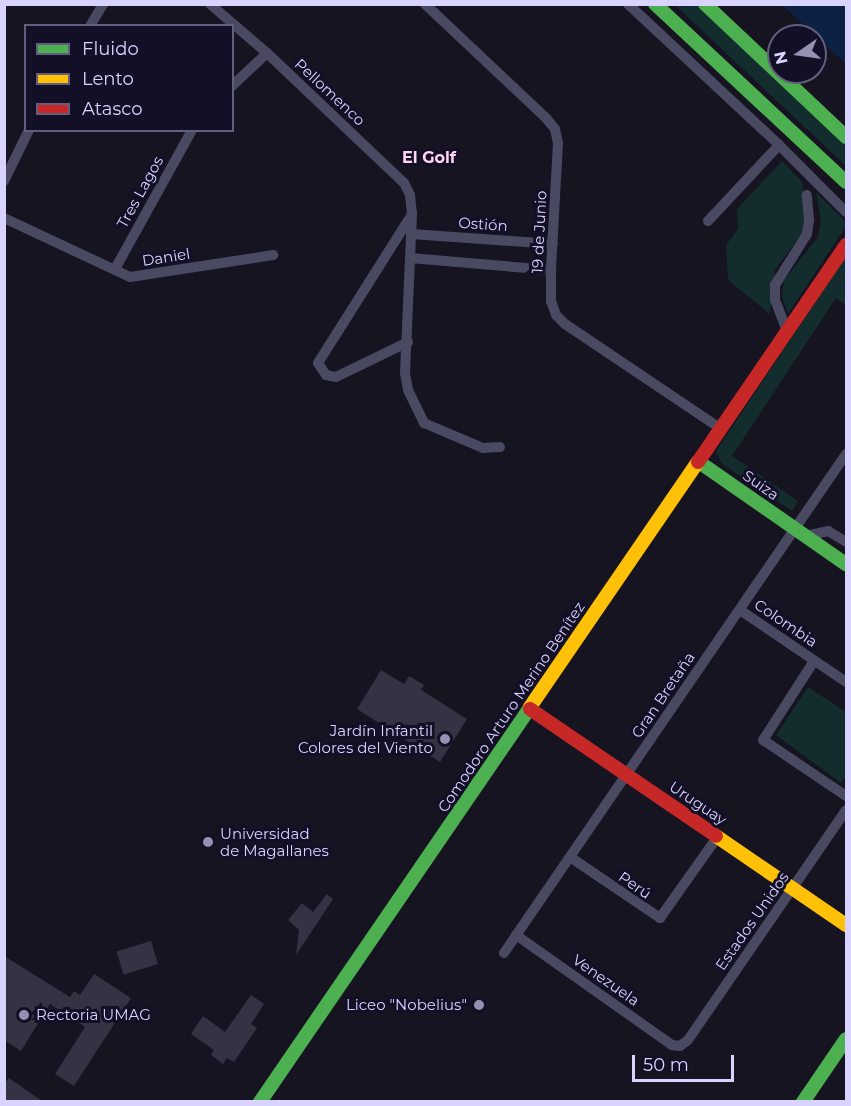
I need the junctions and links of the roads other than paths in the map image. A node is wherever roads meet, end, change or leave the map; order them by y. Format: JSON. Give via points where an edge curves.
{"nodes":[{"id":1,"x":103,"y":4,"type":"edge"},
{"id":2,"x":210,"y":4,"type":"edge"},
{"id":3,"x":424,"y":4,"type":"edge"},
{"id":4,"x":628,"y":4,"type":"edge"},
{"id":5,"x":656,"y":4,"type":"edge"},
{"id":6,"x":705,"y":4,"type":"edge"},
{"id":7,"x":91,"y":24,"type":"edge"},
{"id":8,"x":233,"y":24,"type":"edge"},
{"id":9,"x":234,"y":25,"type":"edge"},
{"id":10,"x":267,"y":54,"type":"junction"},
{"id":11,"x":234,"y":84,"type":"edge"},
{"id":12,"x":28,"y":132,"type":"edge"},
{"id":13,"x":191,"y":132,"type":"edge"},
{"id":14,"x":846,"y":137,"type":"edge"},
{"id":15,"x":779,"y":145,"type":"junction"},
{"id":16,"x":4,"y":181,"type":"edge"},
{"id":17,"x":846,"y":182,"type":"edge"},
{"id":18,"x":807,"y":195,"type":"dead end"},
{"id":19,"x":846,"y":212,"type":"edge"},
{"id":20,"x":412,"y":213,"type":"junction"},
{"id":21,"x":4,"y":218,"type":"edge"},
{"id":22,"x":708,"y":221,"type":"dead end"},
{"id":23,"x":411,"y":234,"type":"junction"},
{"id":24,"x":553,"y":244,"type":"junction"},
{"id":25,"x":846,"y":245,"type":"edge"},
{"id":26,"x":273,"y":255,"type":"dead end"},
{"id":27,"x":410,"y":258,"type":"junction"},
{"id":28,"x":115,"y":269,"type":"junction"},
{"id":29,"x":551,"y":270,"type":"junction"},
{"id":30,"x":787,"y":331,"type":"junction"},
{"id":31,"x":408,"y":342,"type":"junction"},
{"id":32,"x":721,"y":429,"type":"junction"},
{"id":33,"x":500,"y":447,"type":"dead end"},
{"id":34,"x":846,"y":454,"type":"edge"},
{"id":35,"x":699,"y":462,"type":"junction"},
{"id":36,"x":800,"y":532,"type":"junction"},
{"id":37,"x":846,"y":542,"type":"edge"},
{"id":38,"x":846,"y":564,"type":"edge"},
{"id":39,"x":740,"y":610,"type":"junction"},
{"id":40,"x":814,"y":661,"type":"junction"},
{"id":41,"x":846,"y":682,"type":"edge"},
{"id":42,"x":530,"y":709,"type":"junction"},
{"id":43,"x":626,"y":775,"type":"junction"},
{"id":44,"x":846,"y":795,"type":"edge"},
{"id":45,"x":846,"y":810,"type":"edge"},
{"id":46,"x":718,"y":836,"type":"junction"},
{"id":47,"x":570,"y":857,"type":"junction"},
{"id":48,"x":794,"y":887,"type":"junction"},
{"id":49,"x":846,"y":925,"type":"edge"},
{"id":50,"x":516,"y":935,"type":"junction"},
{"id":51,"x":504,"y":953,"type":"dead end"},
{"id":52,"x":846,"y":1039,"type":"edge"},
{"id":53,"x":680,"y":1046,"type":"joint"},
{"id":54,"x":260,"y":1101,"type":"edge"},
{"id":55,"x":803,"y":1101,"type":"edge"}],
"edges":[{"from":1,"to":7,"type":"street"},
{"from":2,"to":8,"type":"street","name":"Pellomenco"},
{"from":3,"to":24,"type":"street","name":"19 de Junio","via":[[555,129],[558,143]]},
{"from":4,"to":15,"type":"street"},
{"from":5,"to":17,"type":"main road"},
{"from":6,"to":14,"type":"main road"},
{"from":9,"to":10,"type":"street","name":"Pellomenco"},
{"from":10,"to":11,"type":"street"},
{"from":10,"to":20,"type":"street","name":"Pellomenco","via":[[404,183]]},
{"from":12,"to":16,"type":"street"},
{"from":13,"to":28,"type":"street","name":"Tres Lagos"},
{"from":15,"to":19,"type":"street"},
{"from":15,"to":22,"type":"street"},
{"from":18,"to":30,"type":"street","via":[[807,234],[775,285],[775,300]]},
{"from":20,"to":23,"type":"street","name":"Pellomenco"},
{"from":20,"to":31,"type":"street","via":[[318,363],[326,375],[336,377]]},
{"from":21,"to":28,"type":"street","name":"Daniel"},
{"from":23,"to":24,"type":"street","name":"Ostión"},
{"from":23,"to":27,"type":"street","name":"Pellomenco"},
{"from":24,"to":29,"type":"street","name":"19 de Junio"},
{"from":25,"to":30,"type":"main road","name":"Comodoro Arturo Merino Benítez"},
{"from":26,"to":28,"type":"street","name":"Daniel","via":[[137,277]]},
{"from":27,"to":29,"type":"street"},
{"from":27,"to":31,"type":"street","name":"Pellomenco"},
{"from":29,"to":32,"type":"street","name":"19 de Junio","via":[[551,302],[560,320]]},
{"from":30,"to":32,"type":"main road","name":"Comodoro Arturo Merino Benítez"},
{"from":31,"to":33,"type":"street","name":"Pellomenco","via":[[408,390],[424,423],[483,448]]},
{"from":32,"to":35,"type":"main road","name":"Comodoro Arturo Merino Benítez"},
{"from":34,"to":36,"type":"street","name":"Gran Bretaña"},
{"from":35,"to":36,"type":"main road","name":"Suiza"},
{"from":35,"to":42,"type":"main road","name":"Comodoro Arturo Merino Benítez"},
{"from":36,"to":37,"type":"street","via":[[828,531]]},
{"from":36,"to":38,"type":"main road","name":"Suiza"},
{"from":36,"to":39,"type":"street","name":"Gran Bretaña"},
{"from":39,"to":40,"type":"street","name":"Colombia"},
{"from":39,"to":43,"type":"street","name":"Gran Bretaña"},
{"from":40,"to":41,"type":"street","name":"Colombia"},
{"from":40,"to":44,"type":"street","via":[[763,740]]},
{"from":42,"to":43,"type":"main road","name":"Uruguay"},
{"from":42,"to":54,"type":"main road","name":"Comodoro Arturo Merino Benítez"},
{"from":43,"to":46,"type":"main road","name":"Uruguay"},
{"from":43,"to":47,"type":"street","name":"Gran Bretaña"},
{"from":45,"to":48,"type":"street","name":"Estados Unidos"},
{"from":46,"to":47,"type":"street","name":"Perú","via":[[660,918]]},
{"from":46,"to":48,"type":"main road","name":"Uruguay"},
{"from":47,"to":50,"type":"street","name":"Gran Bretaña"},
{"from":48,"to":49,"type":"main road","name":"Uruguay"},
{"from":48,"to":53,"type":"street","name":"Estados Unidos","via":[[688,1040]]},
{"from":50,"to":51,"type":"street","name":"Gran Bretaña"},
{"from":50,"to":53,"type":"street","name":"Venezuela","via":[[672,1045]]},
{"from":52,"to":55,"type":"main road"}]}
